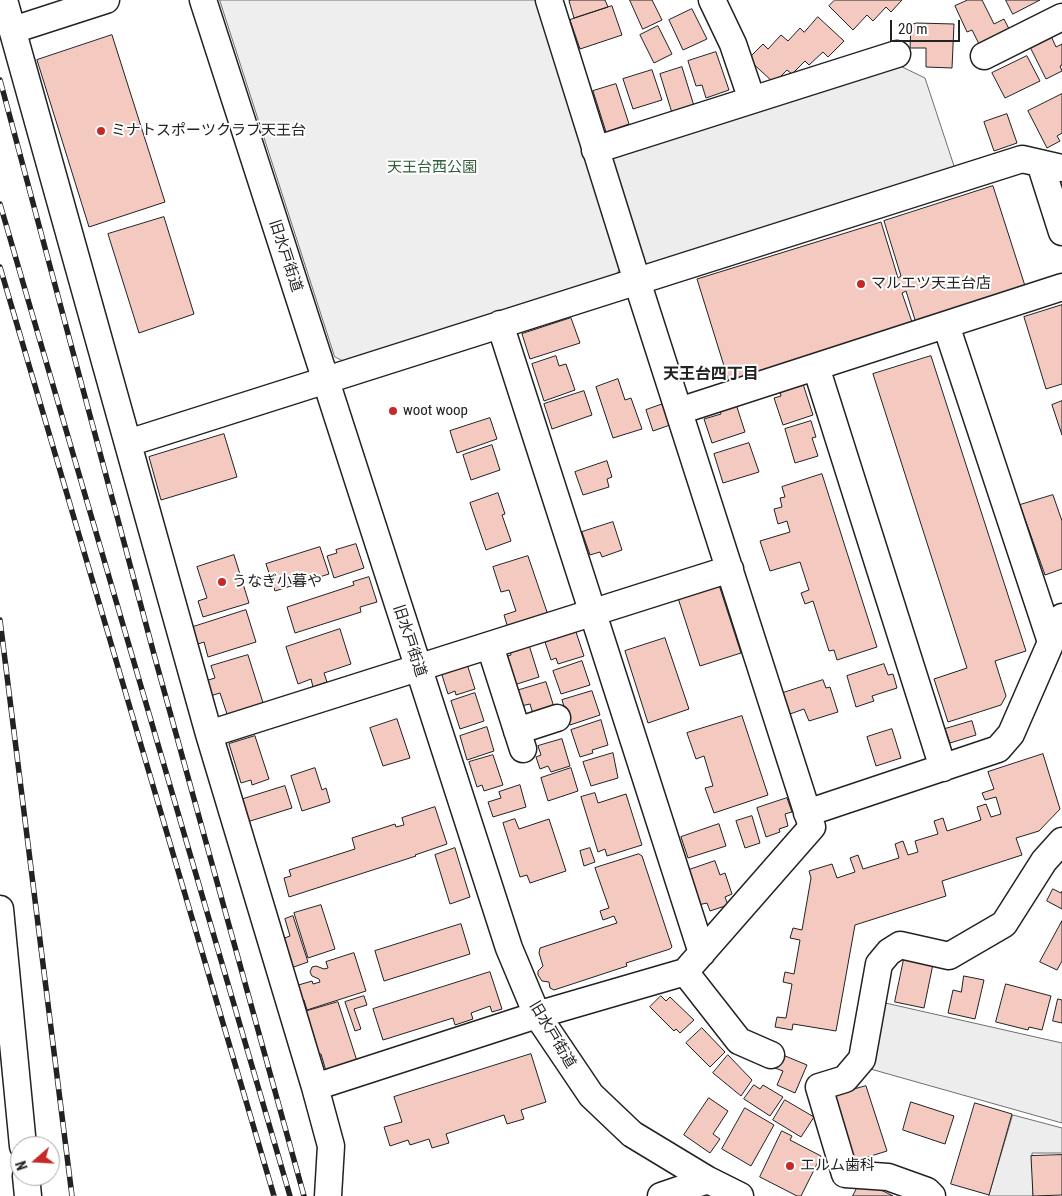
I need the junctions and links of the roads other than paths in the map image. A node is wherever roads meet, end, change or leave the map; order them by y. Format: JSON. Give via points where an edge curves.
{"nodes":[{"id":1,"x":4,"y":0,"type":"edge"},
{"id":2,"x":106,"y":0,"type":"edge"},
{"id":3,"x":204,"y":0,"type":"edge"},
{"id":4,"x":548,"y":0,"type":"edge"},
{"id":5,"x":712,"y":0,"type":"edge"},
{"id":6,"x":1062,"y":17,"type":"edge"},
{"id":7,"x":13,"y":30,"type":"junction"},
{"id":8,"x":896,"y":54,"type":"dead end"},
{"id":9,"x":984,"y":56,"type":"dead end"},
{"id":10,"x":752,"y":100,"type":"junction"},
{"id":11,"x":595,"y":150,"type":"junction"},
{"id":12,"x":1051,"y":165,"type":"edge"},
{"id":13,"x":1062,"y":232,"type":"edge"},
{"id":14,"x":637,"y":281,"type":"junction"},
{"id":15,"x":1062,"y":287,"type":"edge"},
{"id":16,"x":500,"y":324,"type":"junction"},
{"id":17,"x":946,"y":326,"type":"junction"},
{"id":18,"x":816,"y":366,"type":"junction"},
{"id":19,"x":325,"y":381,"type":"junction"},
{"id":20,"x":679,"y":411,"type":"junction"},
{"id":21,"x":128,"y":443,"type":"junction"},
{"id":22,"x":730,"y":569,"type":"junction"},
{"id":23,"x":593,"y":613,"type":"junction"},
{"id":24,"x":1062,"y":617,"type":"edge"},
{"id":25,"x":1051,"y":642,"type":"junction"},
{"id":26,"x":490,"y":646,"type":"junction"},
{"id":27,"x":418,"y":668,"type":"junction"},
{"id":28,"x":557,"y":718,"type":"dead end"},
{"id":29,"x":209,"y":734,"type":"junction"},
{"id":30,"x":943,"y":768,"type":"junction"},
{"id":31,"x":807,"y":813,"type":"junction"},
{"id":32,"x":1062,"y":841,"type":"edge"},
{"id":33,"x":0,"y":909,"type":"edge"},
{"id":34,"x":702,"y":953,"type":"junction"},
{"id":35,"x":685,"y":972,"type":"junction"},
{"id":36,"x":537,"y":1016,"type":"junction"},
{"id":37,"x":771,"y":1055,"type":"dead end"},
{"id":38,"x":315,"y":1087,"type":"junction"},
{"id":39,"x":22,"y":1136,"type":"edge"},
{"id":40,"x":708,"y":1180,"type":"junction"},
{"id":41,"x":328,"y":1196,"type":"edge"},
{"id":42,"x":661,"y":1196,"type":"edge"},
{"id":43,"x":740,"y":1196,"type":"edge"},
{"id":44,"x":932,"y":1196,"type":"edge"}],
"edges":[{"from":1,"to":7,"type":"street"},
{"from":2,"to":7,"type":"street"},
{"from":3,"to":19,"type":"street","name":"旧水戸街道"},
{"from":4,"to":11,"type":"street"},
{"from":5,"to":10,"type":"street","via":[[733,44]]},
{"from":6,"to":9,"type":"street"},
{"from":7,"to":21,"type":"street"},
{"from":8,"to":10,"type":"street"},
{"from":10,"to":11,"type":"street"},
{"from":11,"to":14,"type":"street"},
{"from":12,"to":13,"type":"street"},
{"from":12,"to":14,"type":"street","via":[[1022,159]]},
{"from":14,"to":16,"type":"street"},
{"from":14,"to":20,"type":"street"},
{"from":15,"to":17,"type":"street"},
{"from":16,"to":19,"type":"street"},
{"from":16,"to":23,"type":"street"},
{"from":17,"to":18,"type":"street"},
{"from":17,"to":25,"type":"street"},
{"from":18,"to":20,"type":"street"},
{"from":18,"to":30,"type":"street"},
{"from":19,"to":21,"type":"street"},
{"from":19,"to":27,"type":"street","name":"旧水戸街道"},
{"from":20,"to":22,"type":"street"},
{"from":21,"to":29,"type":"street"},
{"from":22,"to":23,"type":"street"},
{"from":22,"to":31,"type":"street"},
{"from":23,"to":26,"type":"street"},
{"from":23,"to":34,"type":"street"},
{"from":24,"to":25,"type":"street"},
{"from":25,"to":30,"type":"street","via":[[1012,734],[998,749]]},
{"from":26,"to":27,"type":"street"},
{"from":26,"to":28,"type":"street","via":[[520,740]]},
{"from":27,"to":29,"type":"street"},
{"from":27,"to":36,"type":"street","name":"旧水戸街道","via":[[508,948]]},
{"from":29,"to":38,"type":"street"},
{"from":30,"to":31,"type":"street"},
{"from":31,"to":34,"type":"street","via":[[812,828]]},
{"from":32,"to":44,"type":"street","via":[[1044,861],[1004,924],[949,956],[900,945],[889,952],[878,964],[862,1060],[845,1079],[819,1088],[845,1174],[888,1177],[927,1191]]},
{"from":33,"to":39,"type":"street"},
{"from":34,"to":35,"type":"street"},
{"from":35,"to":36,"type":"street"},
{"from":35,"to":37,"type":"street","via":[[739,1041]]},
{"from":36,"to":38,"type":"street"},
{"from":36,"to":40,"type":"street","name":"旧水戸街道","via":[[591,1095],[610,1114],[632,1134]]},
{"from":38,"to":41,"type":"street","via":[[331,1146]]},
{"from":40,"to":42,"type":"street"},
{"from":40,"to":43,"type":"street","name":"旧水戸街道"}]}
